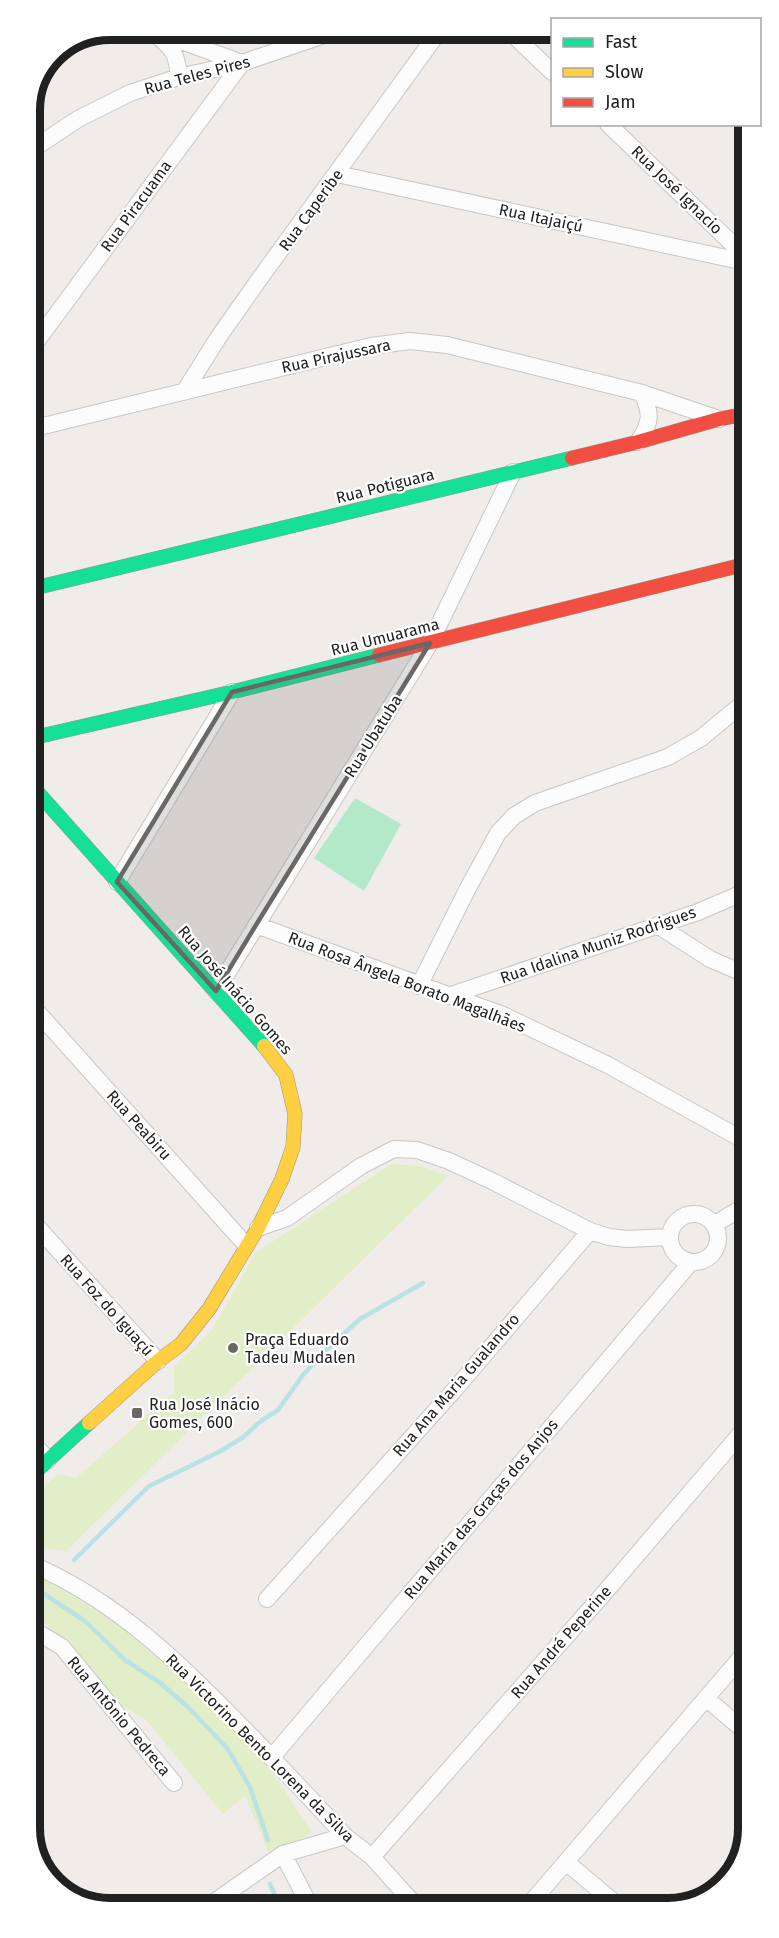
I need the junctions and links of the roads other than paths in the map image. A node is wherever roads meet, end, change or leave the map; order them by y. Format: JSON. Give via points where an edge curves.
{"nodes":[{"id":1,"x":162,"y":40,"type":"edge"},
{"id":2,"x":178,"y":40,"type":"edge"},
{"id":3,"x":309,"y":40,"type":"edge"},
{"id":4,"x":432,"y":41,"type":"edge"},
{"id":5,"x":519,"y":41,"type":"edge"},
{"id":6,"x":242,"y":63,"type":"junction"},
{"id":7,"x":551,"y":71,"type":"edge"},
{"id":8,"x":199,"y":73,"type":"junction"},
{"id":9,"x":179,"y":77,"type":"junction"},
{"id":10,"x":214,"y":100,"type":"junction"},
{"id":11,"x":610,"y":126,"type":"edge"},
{"id":12,"x":41,"y":144,"type":"edge"},
{"id":13,"x":337,"y":174,"type":"junction"},
{"id":14,"x":738,"y":249,"type":"edge"},
{"id":15,"x":738,"y":260,"type":"edge"},
{"id":16,"x":41,"y":336,"type":"edge"},
{"id":17,"x":184,"y":392,"type":"junction"},
{"id":18,"x":642,"y":393,"type":"junction"},
{"id":19,"x":738,"y":415,"type":"edge"},
{"id":20,"x":719,"y":419,"type":"junction"},
{"id":21,"x":41,"y":427,"type":"edge"},
{"id":22,"x":638,"y":442,"type":"junction"},
{"id":23,"x":513,"y":472,"type":"junction"},
{"id":24,"x":738,"y":566,"type":"edge"},
{"id":25,"x":41,"y":586,"type":"edge"},
{"id":26,"x":430,"y":643,"type":"junction"},
{"id":27,"x":232,"y":692,"type":"junction"},
{"id":28,"x":738,"y":708,"type":"edge"},
{"id":29,"x":41,"y":736,"type":"edge"},
{"id":30,"x":41,"y":796,"type":"edge"},
{"id":31,"x":117,"y":882,"type":"junction"},
{"id":32,"x":738,"y":895,"type":"edge"},
{"id":33,"x":256,"y":925,"type":"junction"},
{"id":34,"x":657,"y":925,"type":"junction"},
{"id":35,"x":738,"y":971,"type":"edge"},
{"id":36,"x":419,"y":986,"type":"junction"},
{"id":37,"x":216,"y":991,"type":"junction"},
{"id":38,"x":447,"y":996,"type":"junction"},
{"id":39,"x":40,"y":1015,"type":"edge"},
{"id":40,"x":738,"y":1137,"type":"edge"},
{"id":41,"x":738,"y":1210,"type":"edge"},
{"id":42,"x":715,"y":1224,"type":"junction"},
{"id":43,"x":258,"y":1228,"type":"junction"},
{"id":44,"x":40,"y":1230,"type":"edge"},
{"id":45,"x":590,"y":1231,"type":"junction"},
{"id":46,"x":670,"y":1237,"type":"junction"},
{"id":47,"x":246,"y":1245,"type":"junction"},
{"id":48,"x":692,"y":1262,"type":"junction"},
{"id":49,"x":158,"y":1361,"type":"junction"},
{"id":50,"x":738,"y":1437,"type":"edge"},
{"id":51,"x":40,"y":1451,"type":"edge"},
{"id":52,"x":48,"y":1460,"type":"junction"},
{"id":53,"x":40,"y":1467,"type":"edge"},
{"id":54,"x":40,"y":1568,"type":"edge"},
{"id":55,"x":267,"y":1599,"type":"dead end"},
{"id":56,"x":40,"y":1634,"type":"edge"},
{"id":57,"x":738,"y":1660,"type":"edge"},
{"id":58,"x":706,"y":1698,"type":"junction"},
{"id":59,"x":738,"y":1726,"type":"edge"},
{"id":60,"x":272,"y":1757,"type":"junction"},
{"id":61,"x":174,"y":1783,"type":"dead end"},
{"id":62,"x":345,"y":1836,"type":"junction"},
{"id":63,"x":283,"y":1854,"type":"junction"},
{"id":64,"x":372,"y":1857,"type":"junction"},
{"id":65,"x":566,"y":1862,"type":"junction"},
{"id":66,"x":221,"y":1897,"type":"edge"},
{"id":67,"x":306,"y":1897,"type":"edge"},
{"id":68,"x":408,"y":1898,"type":"edge"},
{"id":69,"x":535,"y":1898,"type":"edge"},
{"id":70,"x":609,"y":1898,"type":"edge"}],
"edges":[{"from":1,"to":9,"type":"street","via":[[178,61]]},
{"from":2,"to":6,"type":"street"},
{"from":3,"to":6,"type":"street","name":"Rua Teles Pires"},
{"from":4,"to":13,"type":"street","name":"Rua Caperibe"},
{"from":5,"to":7,"type":"street"},
{"from":6,"to":8,"type":"street","name":"Rua Teles Pires"},
{"from":6,"to":10,"type":"street","name":"Rua Piracuama"},
{"from":8,"to":9,"type":"street","name":"Rua Teles Pires"},
{"from":8,"to":10,"type":"street","via":[[212,90]]},
{"from":9,"to":12,"type":"street","name":"Rua Teles Pires","via":[[130,93],[78,119]]},
{"from":10,"to":16,"type":"street","name":"Rua Piracuama"},
{"from":11,"to":14,"type":"street","name":"Rua José Ignacio"},
{"from":13,"to":15,"type":"street","name":"Rua Itajaiçú"},
{"from":13,"to":17,"type":"street","name":"Rua Caperibe","via":[[225,328]]},
{"from":17,"to":18,"type":"street","name":"Rua Pirajussara","via":[[371,346],[410,341],[447,345]]},
{"from":17,"to":21,"type":"street","name":"Rua Pirajussara"},
{"from":18,"to":20,"type":"street","name":"Rua Pirajussara"},
{"from":18,"to":22,"type":"street","via":[[649,425]]},
{"from":19,"to":20,"type":"street","name":"Rua Potiguara"},
{"from":20,"to":22,"type":"street","name":"Rua Potiguara"},
{"from":22,"to":23,"type":"street","name":"Rua Potiguara"},
{"from":23,"to":25,"type":"street","name":"Rua Potiguara"},
{"from":23,"to":26,"type":"street","name":"Rua Ubatuba"},
{"from":24,"to":26,"type":"street","name":"Rua Umuarama"},
{"from":26,"to":27,"type":"street","name":"Rua Umuarama"},
{"from":26,"to":33,"type":"street","name":"Rua Ubatuba"},
{"from":27,"to":29,"type":"street","name":"Rua Umuarama"},
{"from":27,"to":31,"type":"street"},
{"from":28,"to":36,"type":"street","via":[[701,738],[668,757],[535,803],[514,816],[498,833]]},
{"from":30,"to":31,"type":"street","name":"Rua José Inácio Gomes"},
{"from":31,"to":37,"type":"street","name":"Rua José Inácio Gomes"},
{"from":32,"to":34,"type":"street","name":"Rua Idalina Muniz Rodrigues"},
{"from":33,"to":36,"type":"street","name":"Rua Rosa Ângela Borato Magalhães"},
{"from":33,"to":37,"type":"street","name":"Rua Ubatuba"},
{"from":34,"to":35,"type":"street"},
{"from":34,"to":38,"type":"street","name":"Rua Idalina Muniz Rodrigues"},
{"from":36,"to":38,"type":"street","name":"Rua Rosa Ângela Borato Magalhães"},
{"from":37,"to":43,"type":"street","name":"Rua José Inácio Gomes","via":[[286,1075],[295,1114],[293,1147]]},
{"from":38,"to":40,"type":"street","name":"Rua Rosa Ângela Borato Magalhães","via":[[503,1015],[608,1065]]},
{"from":39,"to":47,"type":"street","name":"Rua Peabiru"},
{"from":41,"to":42,"type":"street"},
{"from":42,"to":46,"type":"street","via":[[703,1215],[687,1215],[675,1223]]},
{"from":42,"to":48,"type":"street","via":[[719,1239],[713,1254]]},
{"from":43,"to":45,"type":"street","via":[[287,1218],[361,1166],[394,1149],[417,1150],[449,1161]]},
{"from":43,"to":47,"type":"street","name":"Rua José Inácio Gomes"},
{"from":44,"to":49,"type":"street","name":"Rua Foz do Iguaçú"},
{"from":45,"to":46,"type":"street","via":[[627,1239]]},
{"from":45,"to":55,"type":"street","name":"Rua Ana Maria Gualandro"},
{"from":46,"to":48,"type":"street","via":[[678,1257]]},
{"from":47,"to":49,"type":"street","name":"Rua José Inácio Gomes","via":[[209,1309],[181,1344]]},
{"from":48,"to":60,"type":"street","name":"Rua Maria das Graças dos Anjos"},
{"from":49,"to":52,"type":"street","name":"Rua José Inácio Gomes"},
{"from":50,"to":64,"type":"street","name":"Rua André Peperine"},
{"from":51,"to":52,"type":"street"},
{"from":52,"to":53,"type":"street","name":"Rua José Inácio Gomes"},
{"from":54,"to":60,"type":"street","name":"Rua Victorino Bento Lorena da Silva","via":[[98,1600],[130,1624],[186,1670]]},
{"from":56,"to":61,"type":"street","name":"Rua Antônio Pedreca","via":[[62,1647]]},
{"from":57,"to":58,"type":"street"},
{"from":58,"to":59,"type":"street"},
{"from":58,"to":65,"type":"street"},
{"from":60,"to":62,"type":"street","name":"Rua Victorino Bento Lorena da Silva"},
{"from":62,"to":63,"type":"street"},
{"from":62,"to":64,"type":"street","name":"Rua Victorino Bento Lorena da Silva"},
{"from":63,"to":66,"type":"street"},
{"from":63,"to":67,"type":"street"},
{"from":64,"to":68,"type":"street","name":"Rua Victorino Bento Lorena da Silva"},
{"from":65,"to":69,"type":"street"},
{"from":65,"to":70,"type":"street"}]}
